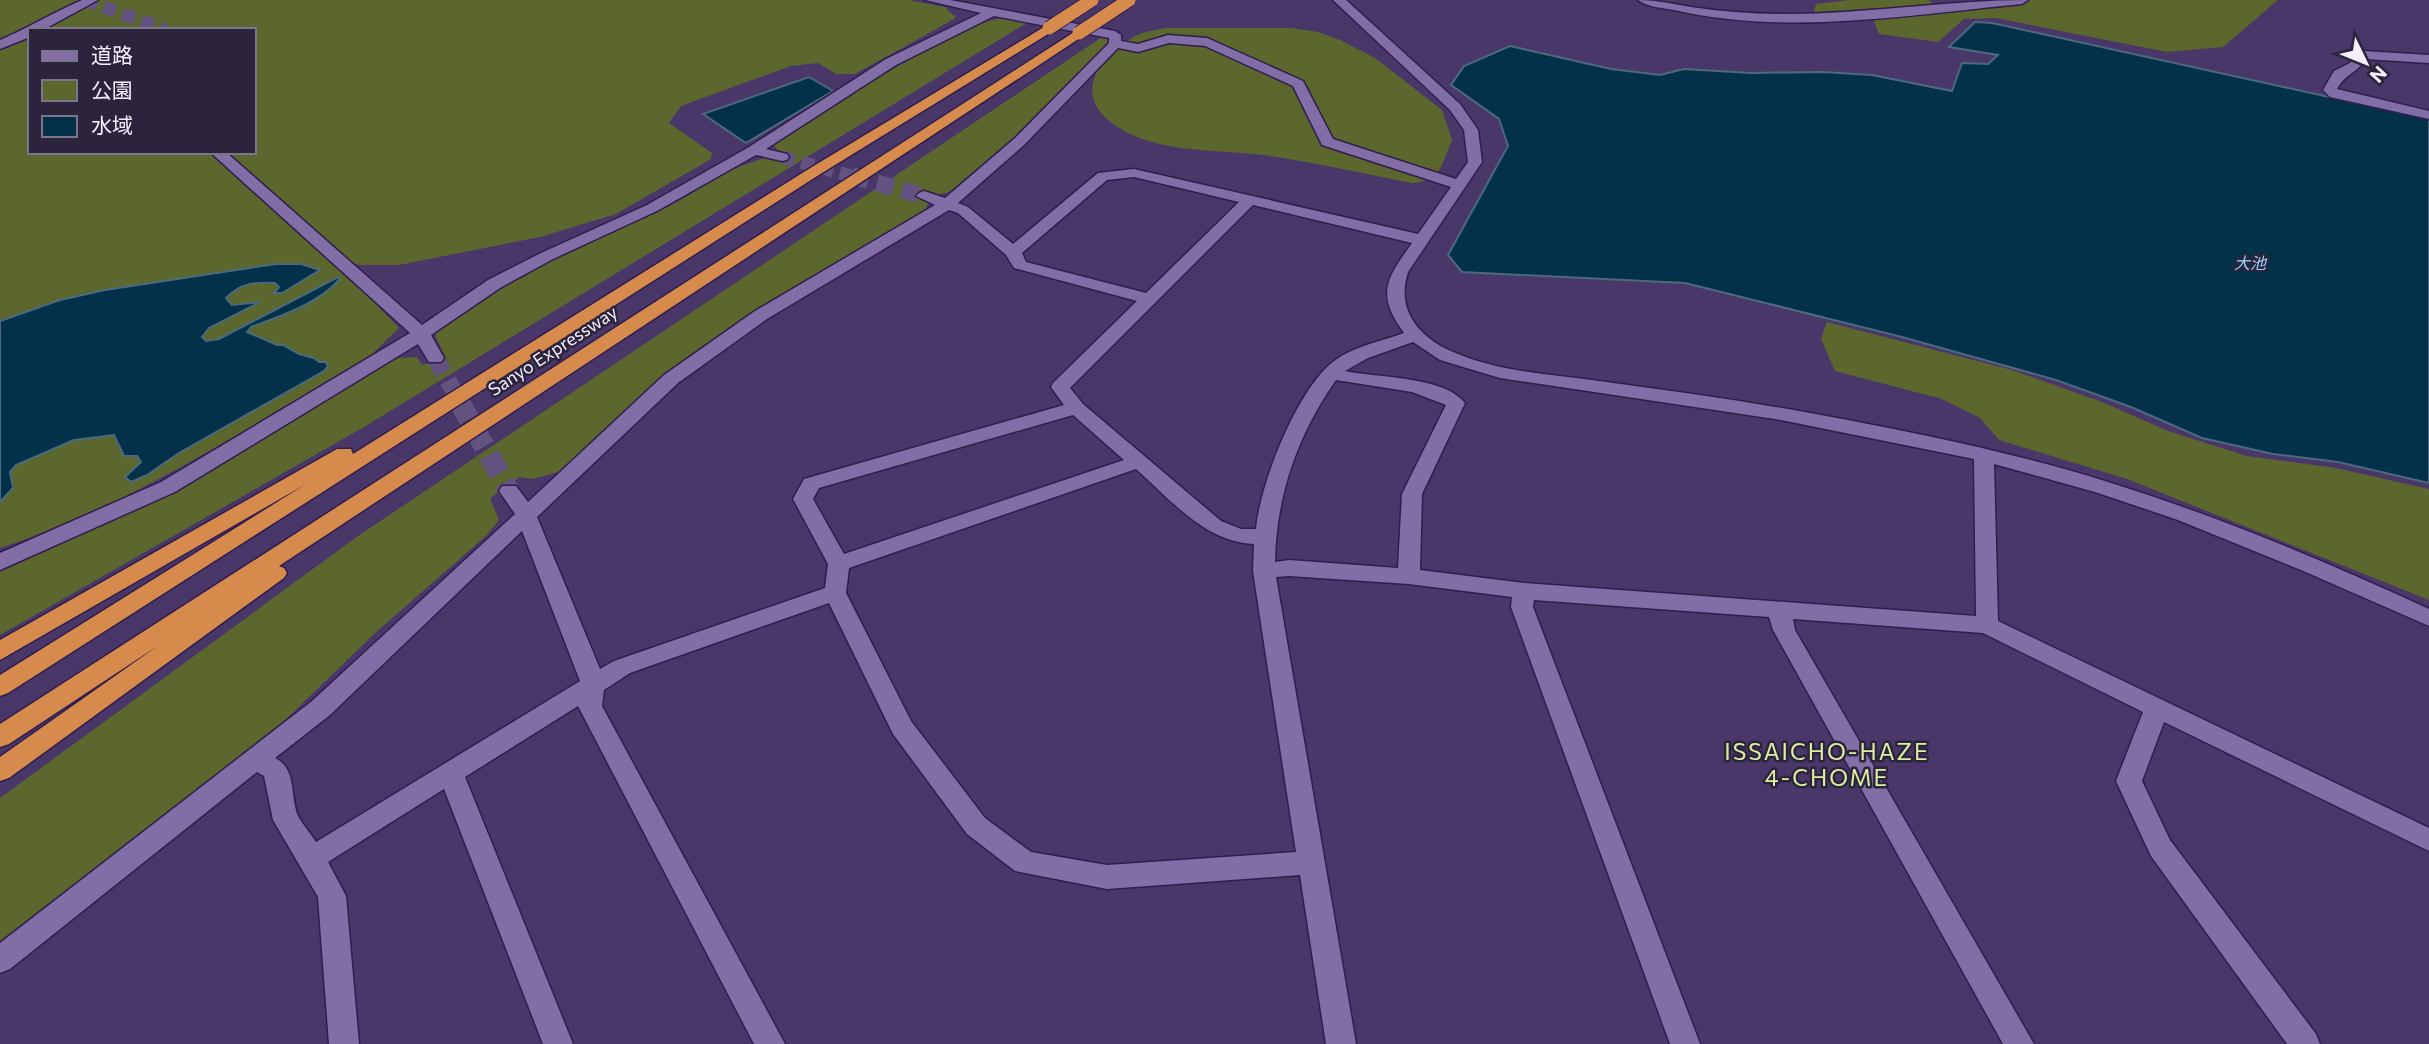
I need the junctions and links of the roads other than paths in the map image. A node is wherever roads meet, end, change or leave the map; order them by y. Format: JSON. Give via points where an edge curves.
{"nodes":[{"id":1,"x":92,"y":0,"type":"edge"},
{"id":2,"x":932,"y":0,"type":"edge"},
{"id":3,"x":1092,"y":0,"type":"edge"},
{"id":4,"x":1129,"y":0,"type":"edge"},
{"id":5,"x":1339,"y":0,"type":"edge"},
{"id":6,"x":1644,"y":0,"type":"edge"},
{"id":7,"x":2022,"y":0,"type":"edge"},
{"id":8,"x":994,"y":11,"type":"junction"},
{"id":9,"x":37,"y":28,"type":"edge"},
{"id":10,"x":28,"y":33,"type":"edge"},
{"id":11,"x":1115,"y":44,"type":"junction"},
{"id":12,"x":0,"y":45,"type":"edge"},
{"id":13,"x":2429,"y":59,"type":"edge"},
{"id":14,"x":2429,"y":115,"type":"edge"},
{"id":15,"x":754,"y":150,"type":"junction"},
{"id":16,"x":220,"y":154,"type":"edge"},
{"id":17,"x":782,"y":158,"type":"tunnel mouth"},
{"id":18,"x":817,"y":170,"type":"junction"},
{"id":19,"x":1461,"y":185,"type":"junction"},
{"id":20,"x":924,"y":196,"type":"tunnel mouth"},
{"id":21,"x":1250,"y":200,"type":"junction"},
{"id":22,"x":948,"y":204,"type":"junction"},
{"id":23,"x":1421,"y":240,"type":"junction"},
{"id":24,"x":1013,"y":252,"type":"junction"},
{"id":25,"x":1148,"y":299,"type":"junction"},
{"id":26,"x":422,"y":334,"type":"junction"},
{"id":27,"x":1415,"y":335,"type":"junction"},
{"id":28,"x":435,"y":358,"type":"tunnel mouth"},
{"id":29,"x":1332,"y":373,"type":"junction"},
{"id":30,"x":525,"y":395,"type":"junction"},
{"id":31,"x":1076,"y":408,"type":"junction"},
{"id":32,"x":1984,"y":455,"type":"junction"},
{"id":33,"x":1140,"y":461,"type":"junction"},
{"id":34,"x":509,"y":491,"type":"tunnel mouth"},
{"id":35,"x":526,"y":515,"type":"junction"},
{"id":36,"x":1264,"y":537,"type":"junction"},
{"id":37,"x":0,"y":562,"type":"edge"},
{"id":38,"x":839,"y":564,"type":"junction"},
{"id":39,"x":1264,"y":571,"type":"junction"},
{"id":40,"x":1409,"y":576,"type":"junction"},
{"id":41,"x":1524,"y":592,"type":"junction"},
{"id":42,"x":835,"y":593,"type":"junction"},
{"id":43,"x":1779,"y":610,"type":"junction"},
{"id":44,"x":2429,"y":618,"type":"edge"},
{"id":45,"x":1987,"y":625,"type":"junction"},
{"id":46,"x":0,"y":651,"type":"edge"},
{"id":47,"x":593,"y":684,"type":"junction"},
{"id":48,"x":0,"y":687,"type":"edge"},
{"id":49,"x":2156,"y":710,"type":"junction"},
{"id":50,"x":0,"y":737,"type":"edge"},
{"id":51,"x":256,"y":760,"type":"junction"},
{"id":52,"x":0,"y":771,"type":"edge"},
{"id":53,"x":451,"y":774,"type":"junction"},
{"id":54,"x":2429,"y":841,"type":"edge"},
{"id":55,"x":312,"y":858,"type":"junction"},
{"id":56,"x":1311,"y":863,"type":"junction"},
{"id":57,"x":0,"y":960,"type":"edge"},
{"id":58,"x":344,"y":1044,"type":"edge"},
{"id":59,"x":558,"y":1044,"type":"edge"},
{"id":60,"x":770,"y":1044,"type":"edge"},
{"id":61,"x":1341,"y":1044,"type":"edge"},
{"id":62,"x":1685,"y":1044,"type":"edge"},
{"id":63,"x":2019,"y":1044,"type":"edge"},
{"id":64,"x":2305,"y":1044,"type":"edge"}],
"edges":[{"from":1,"to":9,"type":"street"},
{"from":2,"to":8,"type":"street"},
{"from":3,"to":18,"type":"highway","name":"Sanyo Expressway","bridge":true},
{"from":4,"to":30,"type":"highway","name":"Sanyo Expressway","bridge":true},
{"from":5,"to":19,"type":"street","via":[[1455,107],[1471,130],[1475,162]]},
{"from":6,"to":7,"type":"street","via":[[1715,15],[1776,18],[1894,13]]},
{"from":8,"to":11,"type":"street","via":[[1115,35]]},
{"from":8,"to":15,"type":"street","via":[[891,62]]},
{"from":10,"to":12,"type":"street"},
{"from":11,"to":19,"type":"street","via":[[1138,48],[1168,39],[1207,41],[1298,84],[1327,142]]},
{"from":11,"to":22,"type":"street","via":[[1019,142]]},
{"from":13,"to":14,"type":"street","via":[[2364,55],[2339,74],[2330,90]]},
{"from":15,"to":17,"type":"street"},
{"from":15,"to":26,"type":"street","via":[[652,208],[494,284]]},
{"from":16,"to":26,"type":"street"},
{"from":18,"to":46,"type":"highway","via":[[244,513]]},
{"from":18,"to":48,"type":"highway","name":"Sanyo Expressway"},
{"from":19,"to":23,"type":"street"},
{"from":20,"to":22,"type":"street"},
{"from":21,"to":23,"type":"street"},
{"from":21,"to":24,"type":"street","via":[[1134,173],[1103,176]]},
{"from":21,"to":25,"type":"street"},
{"from":22,"to":24,"type":"street","via":[[963,210]]},
{"from":22,"to":35,"type":"street","via":[[761,315],[671,379]]},
{"from":23,"to":27,"type":"street","via":[[1400,272],[1394,292],[1400,314]]},
{"from":24,"to":25,"type":"street","via":[[1020,265]]},
{"from":25,"to":31,"type":"street","via":[[1060,387]]},
{"from":26,"to":28,"type":"street"},
{"from":26,"to":37,"type":"street","via":[[168,487]]},
{"from":27,"to":29,"type":"street","via":[[1345,363]]},
{"from":27,"to":32,"type":"street","via":[[1444,356],[1495,371],[1755,409]]},
{"from":29,"to":36,"type":"street","via":[[1292,438],[1272,487]]},
{"from":29,"to":40,"type":"street","via":[[1440,391],[1456,403],[1412,494]]},
{"from":30,"to":50,"type":"highway","name":"Sanyo Expressway"},
{"from":30,"to":52,"type":"highway"},
{"from":31,"to":33,"type":"street"},
{"from":31,"to":38,"type":"street","via":[[811,484],[803,499]]},
{"from":32,"to":44,"type":"street","via":[[2191,517]]},
{"from":32,"to":45,"type":"street"},
{"from":33,"to":36,"type":"street","via":[[1214,526],[1238,536]]},
{"from":33,"to":38,"type":"street"},
{"from":34,"to":35,"type":"street"},
{"from":35,"to":47,"type":"street"},
{"from":35,"to":51,"type":"street","via":[[321,708]]},
{"from":36,"to":39,"type":"street"},
{"from":38,"to":42,"type":"street"},
{"from":39,"to":40,"type":"street","via":[[1289,568]]},
{"from":39,"to":56,"type":"street"},
{"from":40,"to":41,"type":"street"},
{"from":41,"to":43,"type":"street"},
{"from":41,"to":62,"type":"street","via":[[1522,607]]},
{"from":42,"to":47,"type":"street","via":[[622,667]]},
{"from":42,"to":56,"type":"street","via":[[902,727],[976,825],[1025,863],[1107,877]]},
{"from":43,"to":45,"type":"street"},
{"from":43,"to":63,"type":"street","via":[[1784,630]]},
{"from":45,"to":49,"type":"street"},
{"from":47,"to":53,"type":"street"},
{"from":47,"to":60,"type":"street","via":[[590,706]]},
{"from":49,"to":54,"type":"street"},
{"from":49,"to":64,"type":"street","via":[[2129,781],[2160,848]]},
{"from":51,"to":55,"type":"street","via":[[276,770],[286,820]]},
{"from":51,"to":57,"type":"street"},
{"from":53,"to":55,"type":"street"},
{"from":53,"to":59,"type":"street"},
{"from":55,"to":58,"type":"street","via":[[332,896]]},
{"from":56,"to":61,"type":"street"}]}
